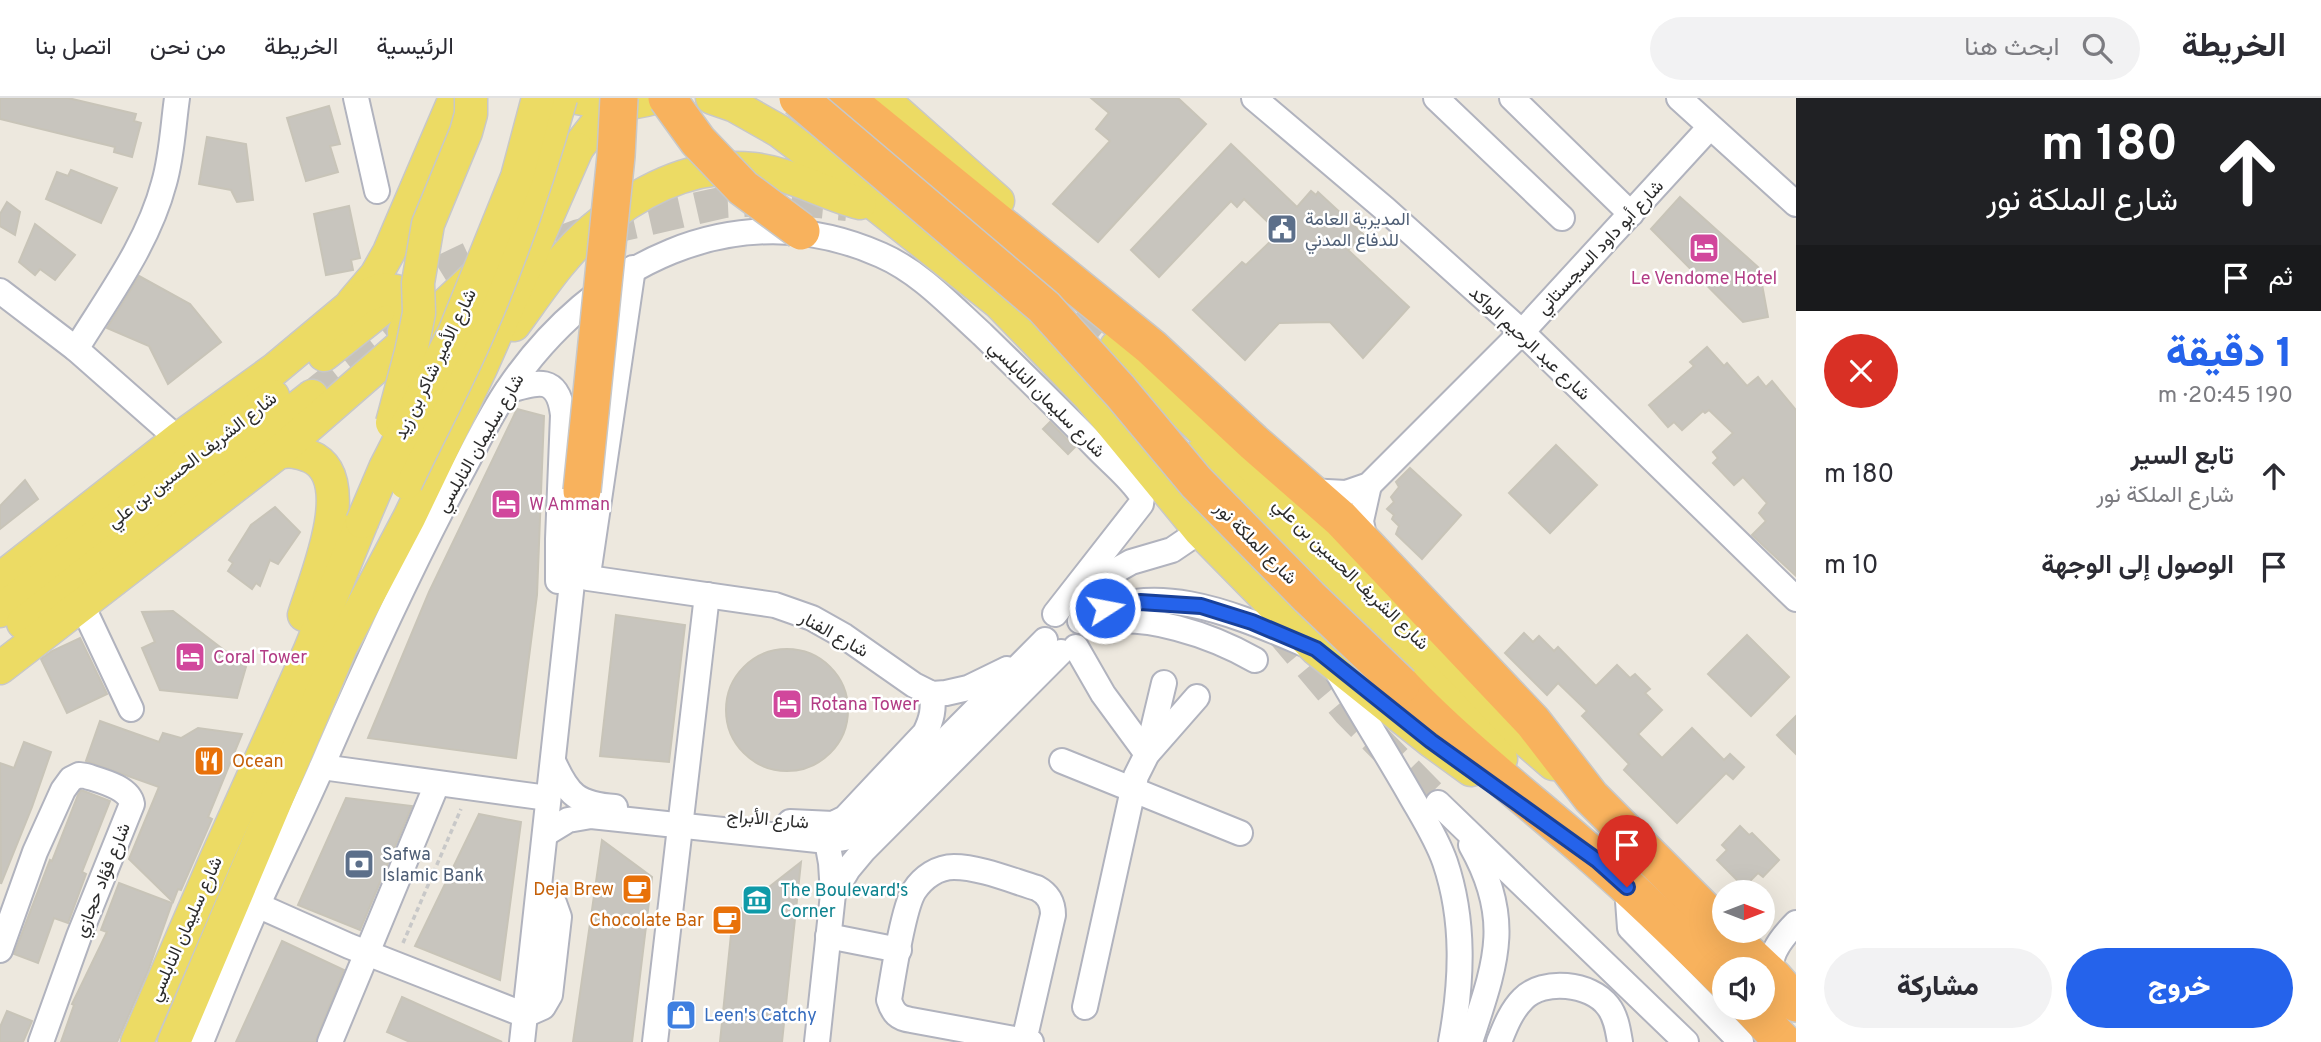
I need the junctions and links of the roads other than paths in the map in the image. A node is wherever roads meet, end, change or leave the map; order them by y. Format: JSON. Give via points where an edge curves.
{"nodes":[{"id":1,"x":177,"y":98,"type":"edge"},
{"id":2,"x":356,"y":98,"type":"edge"},
{"id":3,"x":443,"y":98,"type":"edge"},
{"id":4,"x":455,"y":98,"type":"edge"},
{"id":5,"x":471,"y":98,"type":"edge"},
{"id":6,"x":538,"y":98,"type":"edge"},
{"id":7,"x":561,"y":98,"type":"edge"},
{"id":8,"x":578,"y":98,"type":"edge"},
{"id":9,"x":654,"y":98,"type":"edge"},
{"id":10,"x":667,"y":98,"type":"edge"},
{"id":11,"x":712,"y":98,"type":"edge"},
{"id":12,"x":763,"y":98,"type":"edge"},
{"id":13,"x":798,"y":98,"type":"edge"},
{"id":14,"x":845,"y":98,"type":"edge"},
{"id":15,"x":882,"y":98,"type":"edge"},
{"id":16,"x":1254,"y":98,"type":"edge"},
{"id":17,"x":1436,"y":98,"type":"edge"},
{"id":18,"x":1513,"y":98,"type":"edge"},
{"id":19,"x":1679,"y":98,"type":"edge"},
{"id":20,"x":615,"y":101,"type":"edge"},
{"id":21,"x":1710,"y":127,"type":"junction"},
{"id":22,"x":779,"y":131,"type":"junction"},
{"id":23,"x":438,"y":138,"type":"junction"},
{"id":24,"x":577,"y":149,"type":"junction"},
{"id":25,"x":377,"y":191,"type":"dead end"},
{"id":26,"x":1795,"y":195,"type":"edge"},
{"id":27,"x":882,"y":209,"type":"junction"},
{"id":28,"x":1631,"y":214,"type":"junction"},
{"id":29,"x":1562,"y":218,"type":"dead end"},
{"id":30,"x":801,"y":231,"type":"junction"},
{"id":31,"x":633,"y":268,"type":"junction"},
{"id":32,"x":0,"y":291,"type":"edge"},
{"id":33,"x":383,"y":308,"type":"tunnel mouth"},
{"id":34,"x":347,"y":309,"type":"junction"},
{"id":35,"x":1522,"y":332,"type":"junction"},
{"id":36,"x":1133,"y":347,"type":"junction"},
{"id":37,"x":76,"y":349,"type":"junction"},
{"id":38,"x":388,"y":356,"type":"junction"},
{"id":39,"x":481,"y":368,"type":"junction"},
{"id":40,"x":507,"y":390,"type":"junction"},
{"id":41,"x":312,"y":396,"type":"tunnel mouth"},
{"id":42,"x":178,"y":439,"type":"junction"},
{"id":43,"x":278,"y":453,"type":"junction"},
{"id":44,"x":1197,"y":457,"type":"dead end"},
{"id":45,"x":1369,"y":485,"type":"junction"},
{"id":46,"x":582,"y":491,"type":"joint"},
{"id":47,"x":1308,"y":491,"type":"junction"},
{"id":48,"x":362,"y":522,"type":"junction"},
{"id":49,"x":1200,"y":531,"type":"junction"},
{"id":50,"x":1366,"y":546,"type":"junction"},
{"id":51,"x":588,"y":578,"type":"junction"},
{"id":52,"x":0,"y":579,"type":"edge"},
{"id":53,"x":707,"y":595,"type":"junction"},
{"id":54,"x":1796,"y":599,"type":"edge"},
{"id":55,"x":82,"y":606,"type":"junction"},
{"id":56,"x":0,"y":611,"type":"edge"},
{"id":57,"x":320,"y":625,"type":"joint"},
{"id":58,"x":351,"y":625,"type":"junction"},
{"id":59,"x":1067,"y":631,"type":"junction"},
{"id":60,"x":0,"y":642,"type":"edge"},
{"id":61,"x":564,"y":655,"type":"junction"},
{"id":62,"x":1325,"y":657,"type":"junction"},
{"id":63,"x":1255,"y":660,"type":"dead end"},
{"id":64,"x":1023,"y":661,"type":"junction"},
{"id":65,"x":0,"y":668,"type":"edge"},
{"id":66,"x":1164,"y":683,"type":"dead end"},
{"id":67,"x":932,"y":694,"type":"junction"},
{"id":68,"x":1197,"y":697,"type":"dead end"},
{"id":69,"x":131,"y":709,"type":"dead end"},
{"id":70,"x":1147,"y":754,"type":"junction"},
{"id":71,"x":553,"y":761,"type":"junction"},
{"id":72,"x":1062,"y":761,"type":"dead end"},
{"id":73,"x":259,"y":762,"type":"junction"},
{"id":74,"x":322,"y":767,"type":"junction"},
{"id":75,"x":437,"y":784,"type":"junction"},
{"id":76,"x":1132,"y":789,"type":"junction"},
{"id":77,"x":1591,"y":797,"type":"junction"},
{"id":78,"x":548,"y":798,"type":"junction"},
{"id":79,"x":681,"y":818,"type":"junction"},
{"id":80,"x":1240,"y":833,"type":"dead end"},
{"id":81,"x":545,"y":834,"type":"junction"},
{"id":82,"x":827,"y":841,"type":"junction"},
{"id":83,"x":1595,"y":858,"type":"junction"},
{"id":84,"x":1627,"y":887,"type":"junction"},
{"id":85,"x":833,"y":894,"type":"junction"},
{"id":86,"x":257,"y":905,"type":"junction"},
{"id":87,"x":1712,"y":919,"type":"edge"},
{"id":88,"x":1791,"y":928,"type":"edge"},
{"id":89,"x":828,"y":936,"type":"junction"},
{"id":90,"x":1775,"y":939,"type":"edge"},
{"id":91,"x":1736,"y":943,"type":"edge"},
{"id":92,"x":0,"y":950,"type":"edge"},
{"id":93,"x":899,"y":950,"type":"junction"},
{"id":94,"x":368,"y":954,"type":"junction"},
{"id":95,"x":1712,"y":968,"type":"edge"},
{"id":96,"x":1789,"y":993,"type":"edge"},
{"id":97,"x":1085,"y":1007,"type":"dead end"},
{"id":98,"x":525,"y":1016,"type":"junction"},
{"id":99,"x":1762,"y":1020,"type":"edge"},
{"id":100,"x":1028,"y":1041,"type":"edge"},
{"id":101,"x":41,"y":1042,"type":"edge"},
{"id":102,"x":138,"y":1042,"type":"edge"},
{"id":103,"x":174,"y":1042,"type":"edge"},
{"id":104,"x":201,"y":1042,"type":"edge"},
{"id":105,"x":330,"y":1042,"type":"edge"},
{"id":106,"x":522,"y":1042,"type":"edge"},
{"id":107,"x":656,"y":1042,"type":"edge"},
{"id":108,"x":817,"y":1042,"type":"edge"},
{"id":109,"x":1451,"y":1042,"type":"edge"},
{"id":110,"x":1470,"y":1042,"type":"edge"},
{"id":111,"x":1499,"y":1042,"type":"edge"},
{"id":112,"x":1620,"y":1042,"type":"edge"},
{"id":113,"x":1686,"y":1042,"type":"edge"},
{"id":114,"x":1741,"y":1042,"type":"edge"},
{"id":115,"x":1783,"y":1042,"type":"edge"}],
"edges":[{"from":1,"to":37,"type":"street","via":[[168,168],[155,209],[127,267]]},
{"from":2,"to":25,"type":"street"},
{"from":3,"to":23,"type":"main road"},
{"from":4,"to":23,"type":"main road"},
{"from":5,"to":48,"type":"main road","bridge":true,"via":[[466,132],[428,224],[411,352]]},
{"from":6,"to":48,"type":"main road","name":"شارع الأمير شاكر بن زيد","bridge":true,"via":[[517,177],[454,333]]},
{"from":7,"to":58,"type":"main road","name":"شارع الأمير شاكر بن زيد","bridge":true,"via":[[507,265],[406,483]]},
{"from":8,"to":20,"type":"main road"},
{"from":9,"to":20,"type":"main road","via":[[637,103]]},
{"from":10,"to":30,"type":"highway","bridge":true,"via":[[698,141],[743,188]]},
{"from":11,"to":22,"type":"main road"},
{"from":12,"to":22,"type":"main road"},
{"from":13,"to":83,"type":"highway","name":"شارع الملكة نور","bridge":true,"via":[[1044,307],[1196,482],[1309,597],[1467,748]]},
{"from":14,"to":36,"type":"highway","via":[[988,213]]},
{"from":15,"to":36,"type":"main road","name":"شارع الشريف الحسين بن علي","via":[[1036,235]]},
{"from":16,"to":35,"type":"street","name":"شارع عبد الرحيم الواكد"},
{"from":17,"to":29,"type":"street"},
{"from":18,"to":28,"type":"street"},
{"from":19,"to":21,"type":"street"},
{"from":20,"to":24,"type":"main road"},
{"from":20,"to":46,"type":"highway","bridge":true,"via":[[617,156]]},
{"from":21,"to":26,"type":"street"},
{"from":21,"to":28,"type":"street","name":"شارع أبو داود السجستاني"},
{"from":22,"to":27,"type":"main road"},
{"from":23,"to":34,"type":"main road","via":[[389,253]]},
{"from":24,"to":38,"type":"main road","via":[[488,263]]},
{"from":24,"to":39,"type":"main road"},
{"from":27,"to":39,"type":"main road","via":[[754,169],[701,171],[666,182],[591,231]]},
{"from":27,"to":49,"type":"main road","via":[[999,303],[1089,396]]},
{"from":28,"to":35,"type":"street","name":"شارع أبو داود السجستاني"},
{"from":30,"to":31,"type":"street","name":"شارع سليمان النابلسي","via":[[703,240]]},
{"from":30,"to":59,"type":"street","name":"شارع سليمان النابلسي","via":[[882,255],[927,284],[1140,492],[1141,504]]},
{"from":31,"to":40,"type":"street","name":"شارع سليمان النابلسي","via":[[576,311]]},
{"from":31,"to":51,"type":"street"},
{"from":32,"to":37,"type":"street"},
{"from":33,"to":56,"type":"main road","name":"شارع الشريف الحسين بن علي"},
{"from":34,"to":38,"type":"main road","via":[[375,291],[402,295],[410,305],[411,317]]},
{"from":34,"to":42,"type":"main road","via":[[275,369]]},
{"from":35,"to":45,"type":"street","name":"شارع أبو داود السجستاني"},
{"from":35,"to":54,"type":"street","name":"شارع عبد الرحيم الواكد"},
{"from":36,"to":47,"type":"highway"},
{"from":36,"to":77,"type":"main road","name":"شارع الشريف الحسين بن علي","via":[[1517,733]]},
{"from":37,"to":42,"type":"street"},
{"from":38,"to":43,"type":"main road"},
{"from":39,"to":58,"type":"main road"},
{"from":40,"to":61,"type":"street","via":[[542,383],[557,391],[561,401],[558,539]]},
{"from":40,"to":74,"type":"street","name":"شارع سليمان النابلسي","via":[[426,556],[388,615]]},
{"from":41,"to":60,"type":"main road","name":"شارع الشريف الحسين بن علي"},
{"from":42,"to":52,"type":"main road"},
{"from":43,"to":55,"type":"main road"},
{"from":43,"to":73,"type":"main road","via":[[290,450],[314,458],[332,483],[334,498],[327,539]]},
{"from":44,"to":83,"type":"main road","name":"شارع الشريف الحسين بن علي","via":[[1441,695]]},
{"from":45,"to":47,"type":"street","via":[[1346,493]]},
{"from":45,"to":50,"type":"street","via":[[1361,522]]},
{"from":46,"to":61,"type":"street"},
{"from":47,"to":50,"type":"highway"},
{"from":48,"to":57,"type":"main road","name":"شارع الأمير شاكر بن زيد"},
{"from":49,"to":59,"type":"street","via":[[1172,550],[1115,571]]},
{"from":49,"to":62,"type":"main road"},
{"from":50,"to":77,"type":"highway","via":[[1533,722]]},
{"from":51,"to":53,"type":"street","name":"شارع الفنار"},
{"from":51,"to":61,"type":"street","via":[[575,639]]},
{"from":53,"to":67,"type":"street","name":"شارع الفنار","via":[[775,606],[812,618]]},
{"from":53,"to":79,"type":"street"},
{"from":55,"to":65,"type":"main road"},
{"from":55,"to":69,"type":"street"},
{"from":57,"to":73,"type":"main road","name":"شارع سليمان النابلسي"},
{"from":58,"to":103,"type":"main road","name":"شارع سليمان النابلسي"},
{"from":59,"to":62,"type":"street","via":[[1105,608],[1185,603],[1231,615]]},
{"from":59,"to":63,"type":"street","via":[[1101,622],[1162,626],[1220,642]]},
{"from":59,"to":64,"type":"street"},
{"from":59,"to":70,"type":"street","via":[[1102,694]]},
{"from":59,"to":85,"type":"street","via":[[863,851]]},
{"from":61,"to":71,"type":"street"},
{"from":62,"to":83,"type":"main road","via":[[1431,741]]},
{"from":62,"to":109,"type":"street","via":[[1423,816],[1445,862],[1460,938],[1461,977]]},
{"from":64,"to":67,"type":"street","via":[[968,688]]},
{"from":64,"to":82,"type":"street","via":[[855,831]]},
{"from":66,"to":70,"type":"street"},
{"from":67,"to":79,"type":"street","name":"شارع الأبراج","via":[[932,719],[925,733],[845,818],[833,824]]},
{"from":68,"to":70,"type":"street"},
{"from":70,"to":76,"type":"street"},
{"from":71,"to":78,"type":"street"},
{"from":71,"to":79,"type":"street","name":"شارع الأبراج","via":[[562,783],[586,802]]},
{"from":72,"to":76,"type":"street"},
{"from":73,"to":102,"type":"main road","name":"شارع سليمان النابلسي"},
{"from":74,"to":75,"type":"street"},
{"from":74,"to":86,"type":"street","name":"شارع سليمان النابلسي"},
{"from":75,"to":78,"type":"street"},
{"from":75,"to":94,"type":"street"},
{"from":76,"to":80,"type":"street"},
{"from":76,"to":97,"type":"street"},
{"from":77,"to":87,"type":"highway"},
{"from":78,"to":81,"type":"street"},
{"from":79,"to":81,"type":"street","name":"شارع الأبراج","via":[[580,817]]},
{"from":79,"to":82,"type":"street","name":"شارع الأبراج"},
{"from":79,"to":107,"type":"street"},
{"from":81,"to":98,"type":"street"},
{"from":82,"to":85,"type":"street"},
{"from":83,"to":84,"type":"highway","name":"شارع الملكة نور"},
{"from":84,"to":95,"type":"highway","name":"شارع الملكة نور"},
{"from":84,"to":114,"type":"street","via":[[1630,928]]},
{"from":85,"to":89,"type":"street"},
{"from":86,"to":94,"type":"street"},
{"from":86,"to":104,"type":"street","name":"شارع سليمان النابلسي"},
{"from":88,"to":90,"type":"street"},
{"from":88,"to":96,"type":"street","via":[[1777,943],[1770,966]]},
{"from":89,"to":93,"type":"street"},
{"from":89,"to":108,"type":"street"},
{"from":91,"to":96,"type":"highway"},
{"from":92,"to":101,"type":"street","name":"شارع فؤاد حجازي","via":[[62,790],[71,779],[86,775],[126,792],[132,804]]},
{"from":93,"to":100,"type":"street","via":[[889,1000],[892,1011],[901,1018]]},
{"from":93,"to":100,"type":"street","via":[[913,893],[936,871],[968,869],[1043,891],[1053,915]]},
{"from":94,"to":98,"type":"street"},
{"from":94,"to":105,"type":"street"},
{"from":98,"to":106,"type":"street"},
{"from":99,"to":115,"type":"highway"},
{"from":110,"to":113,"type":"street","via":[[1495,961],[1494,899],[1471,843],[1438,803]]},
{"from":111,"to":112,"type":"street","via":[[1524,997],[1556,987],[1587,991],[1605,1002],[1618,1026]]}]}
